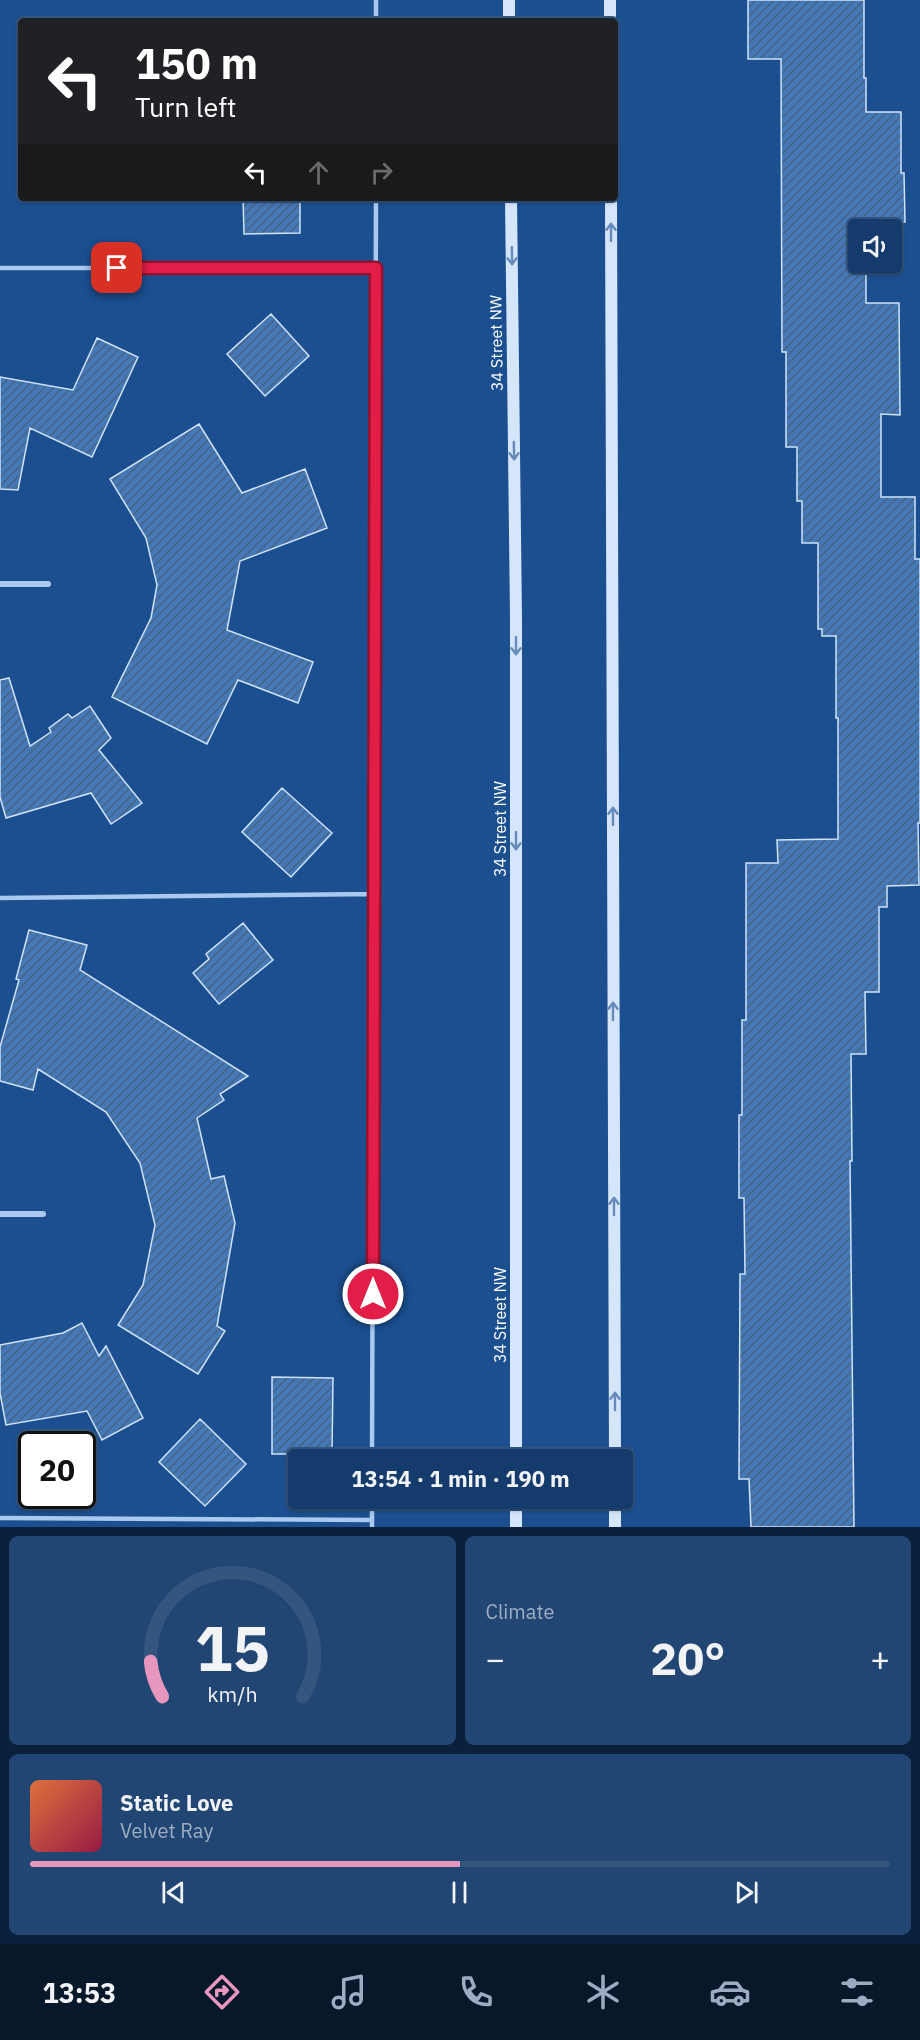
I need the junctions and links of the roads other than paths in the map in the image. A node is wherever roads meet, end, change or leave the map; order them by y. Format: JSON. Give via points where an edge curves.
{"nodes":[{"id":1,"x":376,"y":0,"type":"edge"},
{"id":2,"x":508,"y":0,"type":"edge"},
{"id":3,"x":610,"y":0,"type":"edge"},
{"id":4,"x":376,"y":18,"type":"edge"},
{"id":5,"x":509,"y":18,"type":"edge"},
{"id":6,"x":610,"y":18,"type":"edge"},
{"id":7,"x":376,"y":201,"type":"edge"},
{"id":8,"x":511,"y":201,"type":"edge"},
{"id":9,"x":611,"y":201,"type":"edge"},
{"id":10,"x":0,"y":268,"type":"edge"},
{"id":11,"x":376,"y":268,"type":"junction"},
{"id":12,"x":0,"y":584,"type":"edge"},
{"id":13,"x":48,"y":584,"type":"dead end"},
{"id":14,"x":374,"y":894,"type":"junction"},
{"id":15,"x":0,"y":898,"type":"edge"},
{"id":16,"x":0,"y":1214,"type":"edge"},
{"id":17,"x":43,"y":1214,"type":"dead end"},
{"id":18,"x":372,"y":1449,"type":"edge"},
{"id":19,"x":516,"y":1449,"type":"edge"},
{"id":20,"x":615,"y":1449,"type":"edge"},
{"id":21,"x":372,"y":1509,"type":"edge"},
{"id":22,"x":516,"y":1509,"type":"edge"},
{"id":23,"x":615,"y":1509,"type":"edge"},
{"id":24,"x":0,"y":1518,"type":"edge"},
{"id":25,"x":372,"y":1520,"type":"junction"},
{"id":26,"x":372,"y":1527,"type":"edge"},
{"id":27,"x":516,"y":1527,"type":"edge"},
{"id":28,"x":615,"y":1527,"type":"edge"}],
"edges":[{"from":1,"to":4,"type":"lane"},
{"from":2,"to":5,"type":"main road"},
{"from":3,"to":6,"type":"main road"},
{"from":7,"to":11,"type":"lane"},
{"from":8,"to":19,"type":"main road","name":"34 Street NW","one_way":true,"via":[[516,618]]},
{"from":20,"to":9,"type":"main road","one_way":true},
{"from":10,"to":11,"type":"lane"},
{"from":11,"to":14,"type":"lane"},
{"from":12,"to":13,"type":"street"},
{"from":14,"to":15,"type":"lane"},
{"from":14,"to":18,"type":"lane"},
{"from":16,"to":17,"type":"street"},
{"from":21,"to":25,"type":"lane"},
{"from":22,"to":27,"type":"main road"},
{"from":23,"to":28,"type":"main road"},
{"from":24,"to":25,"type":"lane"},
{"from":25,"to":26,"type":"lane"}]}
